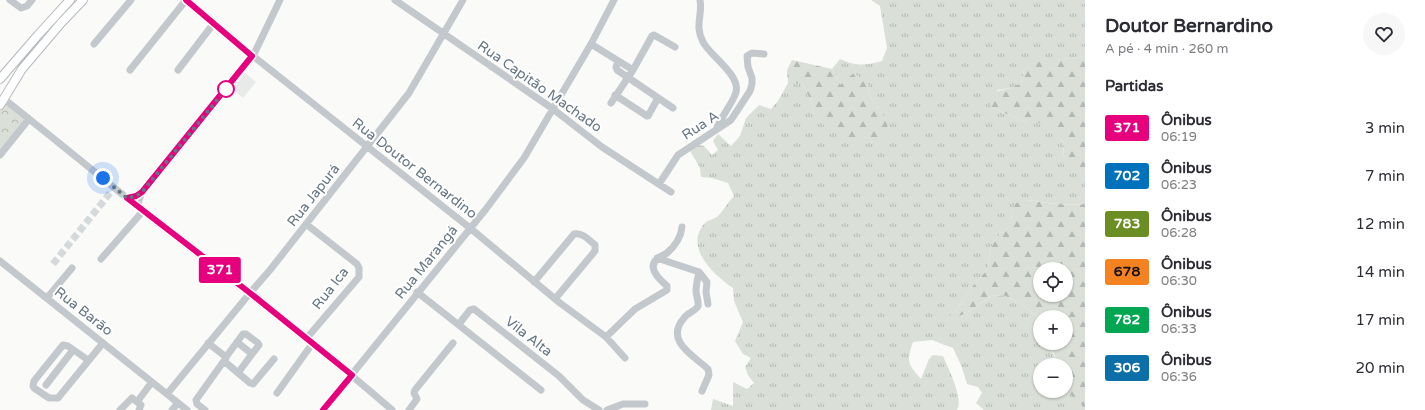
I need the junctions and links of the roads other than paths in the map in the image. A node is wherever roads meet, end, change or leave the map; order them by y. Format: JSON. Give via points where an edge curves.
{"nodes":[{"id":1,"x":10,"y":0,"type":"edge"},
{"id":2,"x":32,"y":0,"type":"edge"},
{"id":3,"x":70,"y":0,"type":"edge"},
{"id":4,"x":84,"y":0,"type":"edge"},
{"id":5,"x":131,"y":0,"type":"edge"},
{"id":6,"x":186,"y":0,"type":"edge"},
{"id":7,"x":280,"y":0,"type":"edge"},
{"id":8,"x":395,"y":0,"type":"edge"},
{"id":9,"x":463,"y":0,"type":"edge"},
{"id":10,"x":614,"y":0,"type":"edge"},
{"id":11,"x":700,"y":0,"type":"edge"},
{"id":12,"x":214,"y":23,"type":"junction"},
{"id":13,"x":443,"y":34,"type":"junction"},
{"id":14,"x":94,"y":44,"type":"dead end"},
{"id":15,"x":591,"y":44,"type":"junction"},
{"id":16,"x":675,"y":47,"type":"dead end"},
{"id":17,"x":764,"y":54,"type":"dead end"},
{"id":18,"x":252,"y":56,"type":"junction"},
{"id":19,"x":618,"y":61,"type":"junction"},
{"id":20,"x":130,"y":70,"type":"dead end"},
{"id":21,"x":178,"y":70,"type":"dead end"},
{"id":22,"x":633,"y":70,"type":"junction"},
{"id":23,"x":628,"y":77,"type":"junction"},
{"id":24,"x":0,"y":79,"type":"edge"},
{"id":25,"x":615,"y":95,"type":"junction"},
{"id":26,"x":658,"y":98,"type":"junction"},
{"id":27,"x":1,"y":100,"type":"edge"},
{"id":28,"x":611,"y":103,"type":"dead end"},
{"id":29,"x":673,"y":108,"type":"dead end"},
{"id":30,"x":553,"y":109,"type":"junction"},
{"id":31,"x":29,"y":119,"type":"junction"},
{"id":32,"x":716,"y":130,"type":"junction"},
{"id":33,"x":367,"y":146,"type":"junction"},
{"id":34,"x":0,"y":155,"type":"edge"},
{"id":35,"x":659,"y":184,"type":"junction"},
{"id":36,"x":142,"y":192,"type":"junction"},
{"id":37,"x":671,"y":192,"type":"dead end"},
{"id":38,"x":127,"y":198,"type":"junction"},
{"id":39,"x":140,"y":209,"type":"junction"},
{"id":40,"x":306,"y":224,"type":"junction"},
{"id":41,"x":682,"y":227,"type":"dead end"},
{"id":42,"x":470,"y":228,"type":"junction"},
{"id":43,"x":657,"y":258,"type":"junction"},
{"id":44,"x":101,"y":259,"type":"dead end"},
{"id":45,"x":0,"y":261,"type":"edge"},
{"id":46,"x":72,"y":268,"type":"dead end"},
{"id":47,"x":699,"y":272,"type":"junction"},
{"id":48,"x":534,"y":282,"type":"junction"},
{"id":49,"x":417,"y":292,"type":"junction"},
{"id":50,"x":250,"y":293,"type":"junction"},
{"id":51,"x":47,"y":298,"type":"junction"},
{"id":52,"x":555,"y":299,"type":"junction"},
{"id":53,"x":708,"y":304,"type":"dead end"},
{"id":54,"x":459,"y":324,"type":"junction"},
{"id":55,"x":606,"y":337,"type":"junction"},
{"id":56,"x":306,"y":339,"type":"junction"},
{"id":57,"x":237,"y":342,"type":"junction"},
{"id":58,"x":103,"y":343,"type":"junction"},
{"id":59,"x":208,"y":343,"type":"junction"},
{"id":60,"x":453,"y":343,"type":"dead end"},
{"id":61,"x":312,"y":344,"type":"junction"},
{"id":62,"x":73,"y":350,"type":"junction"},
{"id":63,"x":252,"y":354,"type":"junction"},
{"id":64,"x":625,"y":358,"type":"dead end"},
{"id":65,"x":225,"y":359,"type":"junction"},
{"id":66,"x":274,"y":359,"type":"dead end"},
{"id":67,"x":88,"y":360,"type":"junction"},
{"id":68,"x":238,"y":373,"type":"junction"},
{"id":69,"x":352,"y":375,"type":"junction"},
{"id":70,"x":152,"y":382,"type":"junction"},
{"id":71,"x":46,"y":385,"type":"dead end"},
{"id":72,"x":540,"y":390,"type":"dead end"},
{"id":73,"x":702,"y":391,"type":"dead end"},
{"id":74,"x":277,"y":393,"type":"dead end"},
{"id":75,"x":167,"y":394,"type":"junction"},
{"id":76,"x":137,"y":402,"type":"junction"},
{"id":77,"x":178,"y":403,"type":"junction"},
{"id":78,"x":645,"y":404,"type":"dead end"},
{"id":79,"x":120,"y":410,"type":"edge"},
{"id":80,"x":139,"y":410,"type":"edge"},
{"id":81,"x":172,"y":410,"type":"edge"},
{"id":82,"x":187,"y":410,"type":"edge"},
{"id":83,"x":205,"y":410,"type":"edge"},
{"id":84,"x":323,"y":410,"type":"edge"},
{"id":85,"x":392,"y":410,"type":"edge"},
{"id":86,"x":409,"y":410,"type":"edge"},
{"id":87,"x":599,"y":410,"type":"edge"},
{"id":88,"x":607,"y":410,"type":"edge"}],
"edges":[{"from":1,"to":2,"type":"street","via":[[22,8]]},
{"from":3,"to":24,"type":"main road"},
{"from":4,"to":27,"type":"main road","via":[[22,69]]},
{"from":5,"to":14,"type":"street"},
{"from":6,"to":12,"type":"street","name":"Rua Doutor Bernardino"},
{"from":6,"to":20,"type":"street"},
{"from":7,"to":18,"type":"street"},
{"from":8,"to":13,"type":"street","name":"Rua Capitão Machado"},
{"from":9,"to":13,"type":"street","name":"Rua Japurá"},
{"from":10,"to":15,"type":"street","name":"Rua Marangá"},
{"from":11,"to":32,"type":"street","via":[[698,27],[704,43],[737,84],[736,94]]},
{"from":12,"to":18,"type":"street","name":"Rua Doutor Bernardino"},
{"from":12,"to":21,"type":"street"},
{"from":13,"to":30,"type":"street","name":"Rua Capitão Machado"},
{"from":13,"to":33,"type":"street","name":"Rua Japurá","via":[[410,93]]},
{"from":15,"to":19,"type":"street"},
{"from":15,"to":30,"type":"street","name":"Rua Marangá"},
{"from":16,"to":22,"type":"street","via":[[653,35]]},
{"from":17,"to":32,"type":"street","name":"Rua A","via":[[752,53],[747,56],[752,78],[750,91],[731,120]]},
{"from":18,"to":33,"type":"street","name":"Rua Doutor Bernardino"},
{"from":18,"to":36,"type":"street"},
{"from":19,"to":22,"type":"street"},
{"from":19,"to":23,"type":"street","via":[[617,70]]},
{"from":22,"to":23,"type":"street"},
{"from":23,"to":25,"type":"street"},
{"from":23,"to":26,"type":"street"},
{"from":25,"to":26,"type":"street","via":[[647,116]]},
{"from":25,"to":28,"type":"street"},
{"from":26,"to":29,"type":"street"},
{"from":27,"to":31,"type":"street"},
{"from":30,"to":35,"type":"street","name":"Rua Capitão Machado","via":[[602,147]]},
{"from":30,"to":42,"type":"street","name":"Rua Marangá","via":[[524,158]]},
{"from":31,"to":34,"type":"street"},
{"from":31,"to":38,"type":"street","via":[[112,190]]},
{"from":32,"to":35,"type":"street","name":"Rua A","via":[[678,155]]},
{"from":33,"to":40,"type":"street","name":"Rua Japurá"},
{"from":33,"to":42,"type":"street","name":"Rua Doutor Bernardino"},
{"from":35,"to":37,"type":"street","name":"Rua Capitão Machado"},
{"from":36,"to":38,"type":"street"},
{"from":36,"to":39,"type":"street","via":[[139,200]]},
{"from":38,"to":39,"type":"street"},
{"from":39,"to":44,"type":"street"},
{"from":39,"to":50,"type":"street"},
{"from":40,"to":50,"type":"street","name":"Rua Japurá"},
{"from":40,"to":56,"type":"street","name":"Rua Ica","via":[[357,264],[360,272]]},
{"from":41,"to":43,"type":"street","via":[[676,243],[667,253]]},
{"from":42,"to":48,"type":"street","name":"Rua Doutor Bernardino"},
{"from":42,"to":49,"type":"street","name":"Rua Marangá"},
{"from":43,"to":47,"type":"street"},
{"from":43,"to":55,"type":"street","via":[[654,270],[667,286],[667,290],[635,309]]},
{"from":45,"to":51,"type":"street","name":"Rua Barão"},
{"from":46,"to":51,"type":"street"},
{"from":47,"to":53,"type":"street","via":[[707,282]]},
{"from":47,"to":73,"type":"street","via":[[696,292],[698,307],[682,320],[678,333],[679,340],[686,350],[708,368],[709,375]]},
{"from":48,"to":52,"type":"street","name":"Rua Doutor Bernardino"},
{"from":48,"to":52,"type":"street","via":[[574,234],[580,234],[595,245],[594,251]]},
{"from":49,"to":54,"type":"street"},
{"from":49,"to":69,"type":"street","name":"Rua Marangá"},
{"from":50,"to":56,"type":"street"},
{"from":50,"to":59,"type":"street","name":"Rua Japurá"},
{"from":51,"to":58,"type":"street","name":"Rua Barão"},
{"from":52,"to":55,"type":"street","name":"Rua Doutor Bernardino"},
{"from":54,"to":72,"type":"street"},
{"from":54,"to":87,"type":"street","name":"Vila Alta","via":[[470,310],[474,310],[559,376],[583,400]]},
{"from":55,"to":64,"type":"street","name":"Rua Doutor Bernardino"},
{"from":56,"to":61,"type":"street"},
{"from":57,"to":63,"type":"street"},
{"from":57,"to":63,"type":"street","via":[[245,333],[258,343]]},
{"from":57,"to":65,"type":"street"},
{"from":58,"to":67,"type":"street"},
{"from":58,"to":70,"type":"street","name":"Rua Barão"},
{"from":59,"to":65,"type":"street"},
{"from":59,"to":75,"type":"street","name":"Rua Japurá"},
{"from":60,"to":86,"type":"street","via":[[415,390],[417,399]]},
{"from":61,"to":69,"type":"street"},
{"from":61,"to":74,"type":"street"},
{"from":62,"to":67,"type":"street"},
{"from":62,"to":67,"type":"street","via":[[63,345],[34,381],[34,388],[49,398],[58,398]]},
{"from":62,"to":71,"type":"street"},
{"from":63,"to":68,"type":"street"},
{"from":65,"to":68,"type":"street"},
{"from":65,"to":83,"type":"street","via":[[196,400]]},
{"from":66,"to":68,"type":"street","via":[[253,384]]},
{"from":69,"to":84,"type":"street","name":"Rua Marangá"},
{"from":69,"to":85,"type":"street"},
{"from":70,"to":75,"type":"street","name":"Rua Barão"},
{"from":70,"to":76,"type":"street"},
{"from":75,"to":77,"type":"street","name":"Rua Barão"},
{"from":76,"to":79,"type":"street","via":[[130,398]]},
{"from":76,"to":80,"type":"street","via":[[141,405]]},
{"from":77,"to":81,"type":"street"},
{"from":77,"to":82,"type":"street","name":"Rua Barão"},
{"from":78,"to":88,"type":"street","via":[[623,404]]}]}
